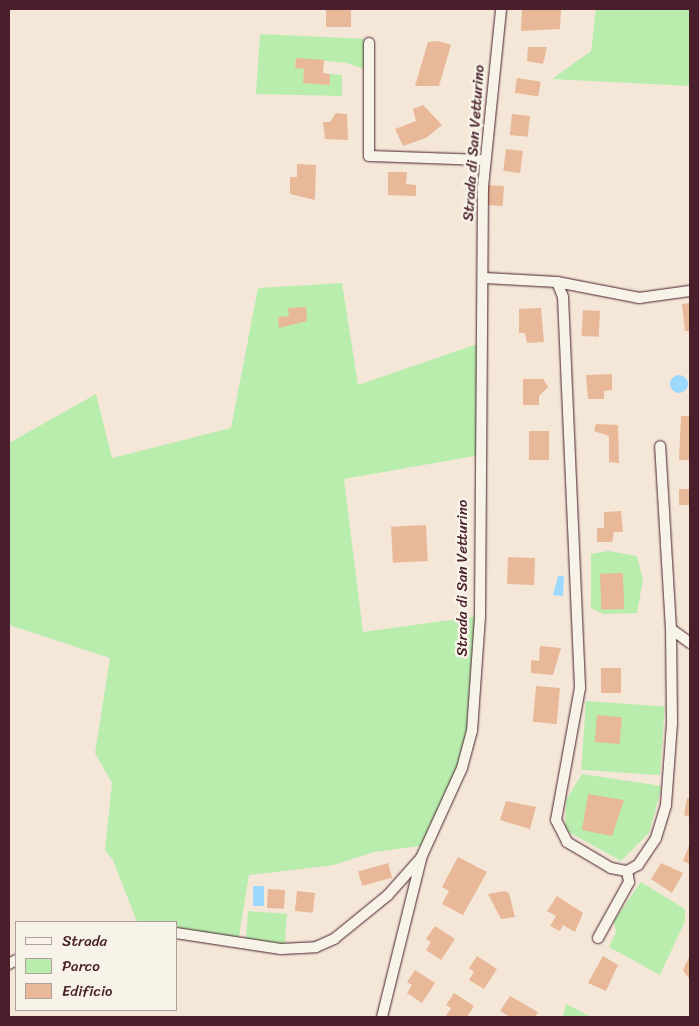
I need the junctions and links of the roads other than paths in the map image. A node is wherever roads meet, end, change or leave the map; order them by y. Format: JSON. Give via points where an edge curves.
{"nodes":[{"id":1,"x":501,"y":9,"type":"edge"},
{"id":2,"x":369,"y":43,"type":"dead end"},
{"id":3,"x":485,"y":160,"type":"junction"},
{"id":4,"x":485,"y":278,"type":"junction"},
{"id":5,"x":557,"y":282,"type":"junction"},
{"id":6,"x":690,"y":291,"type":"edge"},
{"id":7,"x":660,"y":446,"type":"dead end"},
{"id":8,"x":671,"y":629,"type":"junction"},
{"id":9,"x":690,"y":643,"type":"edge"},
{"id":10,"x":421,"y":858,"type":"junction"},
{"id":11,"x":627,"y":871,"type":"junction"},
{"id":12,"x":178,"y":933,"type":"edge"},
{"id":13,"x":598,"y":938,"type":"dead end"},
{"id":14,"x":382,"y":1017,"type":"edge"}],
"edges":[{"from":1,"to":3,"type":"street","name":"Strada di San Vetturino"},
{"from":2,"to":3,"type":"street","via":[[369,156]]},
{"from":3,"to":4,"type":"street","name":"Strada di San Vetturino"},
{"from":4,"to":5,"type":"street"},
{"from":4,"to":10,"type":"street","name":"Strada di San Vetturino","via":[[480,616],[472,731],[462,768]]},
{"from":5,"to":6,"type":"street","via":[[639,298]]},
{"from":5,"to":11,"type":"street","via":[[563,297],[580,688],[556,820],[567,842],[611,868]]},
{"from":7,"to":8,"type":"street"},
{"from":8,"to":9,"type":"street"},
{"from":8,"to":11,"type":"street","via":[[672,723],[666,805],[656,838],[638,865]]},
{"from":10,"to":12,"type":"street","name":"Strada di San Vetturino","via":[[388,895],[334,939],[316,947],[281,950]]},
{"from":10,"to":14,"type":"street"},
{"from":11,"to":13,"type":"street","via":[[629,882]]}]}
